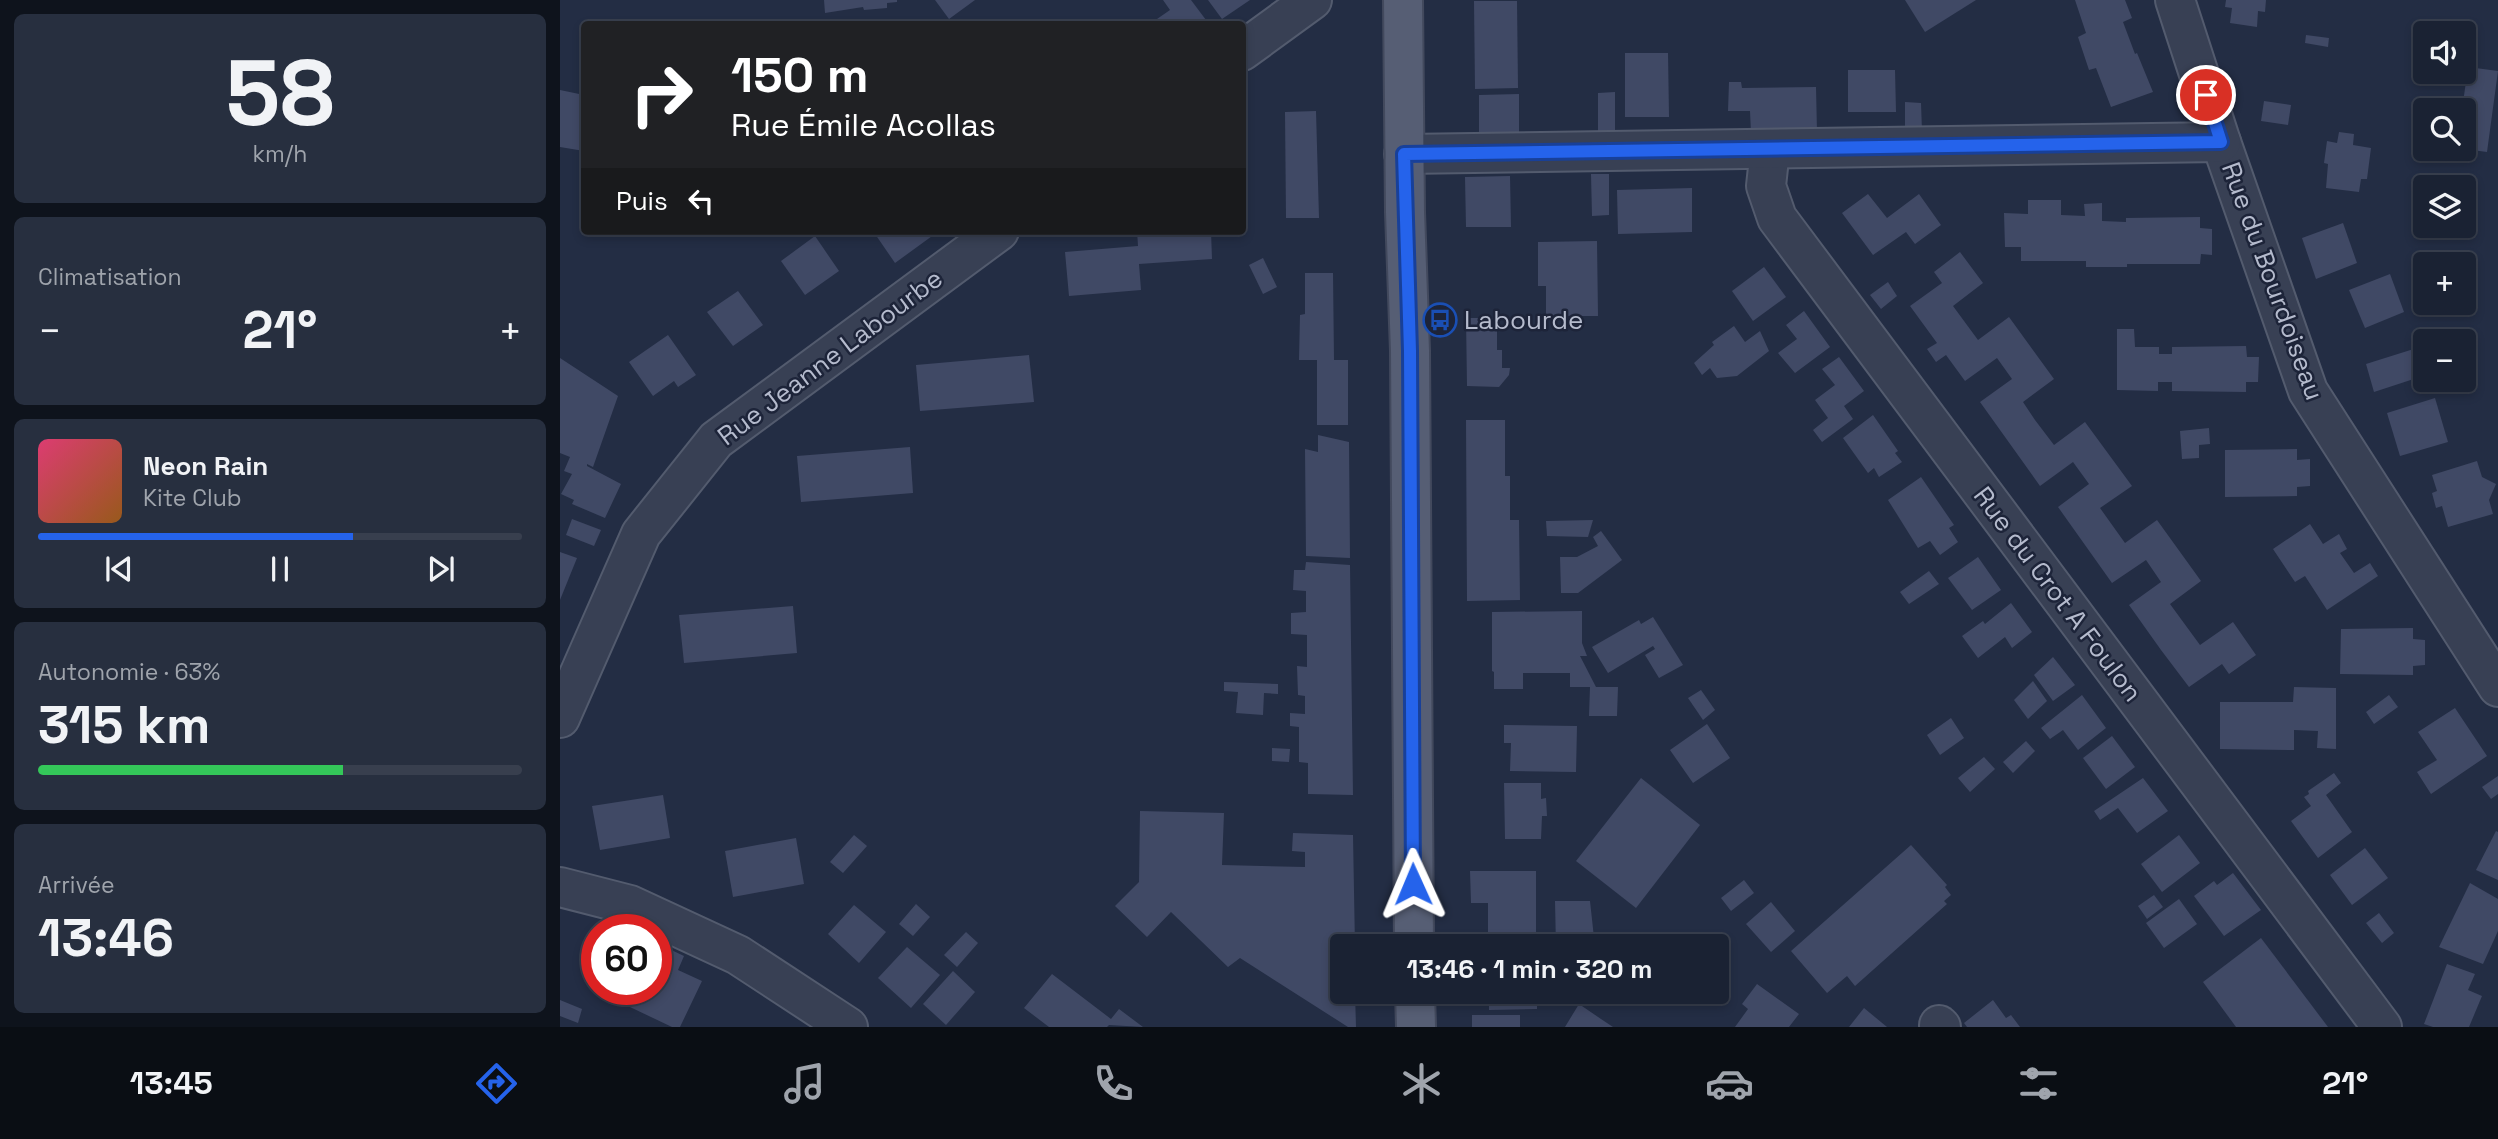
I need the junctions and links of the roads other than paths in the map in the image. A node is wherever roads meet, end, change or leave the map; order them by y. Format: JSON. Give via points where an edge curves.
{"nodes":[{"id":1,"x":1312,"y":0,"type":"edge"},
{"id":2,"x":1403,"y":0,"type":"edge"},
{"id":3,"x":2175,"y":0,"type":"edge"},
{"id":4,"x":1246,"y":48,"type":"edge"},
{"id":5,"x":2221,"y":142,"type":"junction"},
{"id":6,"x":1770,"y":149,"type":"junction"},
{"id":7,"x":1404,"y":154,"type":"junction"},
{"id":8,"x":994,"y":235,"type":"edge"},
{"id":9,"x":2498,"y":687,"type":"edge"},
{"id":10,"x":560,"y":718,"type":"edge"},
{"id":11,"x":560,"y":887,"type":"edge"},
{"id":12,"x":1414,"y":934,"type":"edge"},
{"id":13,"x":1415,"y":1004,"type":"edge"},
{"id":14,"x":2379,"y":1026,"type":"edge"},
{"id":15,"x":848,"y":1027,"type":"edge"},
{"id":16,"x":1416,"y":1027,"type":"edge"}],
"edges":[{"from":1,"to":4,"type":"street"},
{"from":2,"to":7,"type":"main road"},
{"from":3,"to":5,"type":"street","name":"Rue du Bourdoiseau"},
{"from":5,"to":6,"type":"street"},
{"from":5,"to":9,"type":"street","name":"Rue du Bourdoiseau","via":[[2308,391]]},
{"from":6,"to":7,"type":"street"},
{"from":6,"to":14,"type":"street","name":"Rue du Crot A Foulon","via":[[1766,186],[1777,218]]},
{"from":7,"to":12,"type":"main road"},
{"from":8,"to":10,"type":"street","name":"Rue Jeanne Labourbe","via":[[716,440],[640,534]]},
{"from":11,"to":15,"type":"street","via":[[630,905],[738,954]]},
{"from":13,"to":16,"type":"main road"}]}
